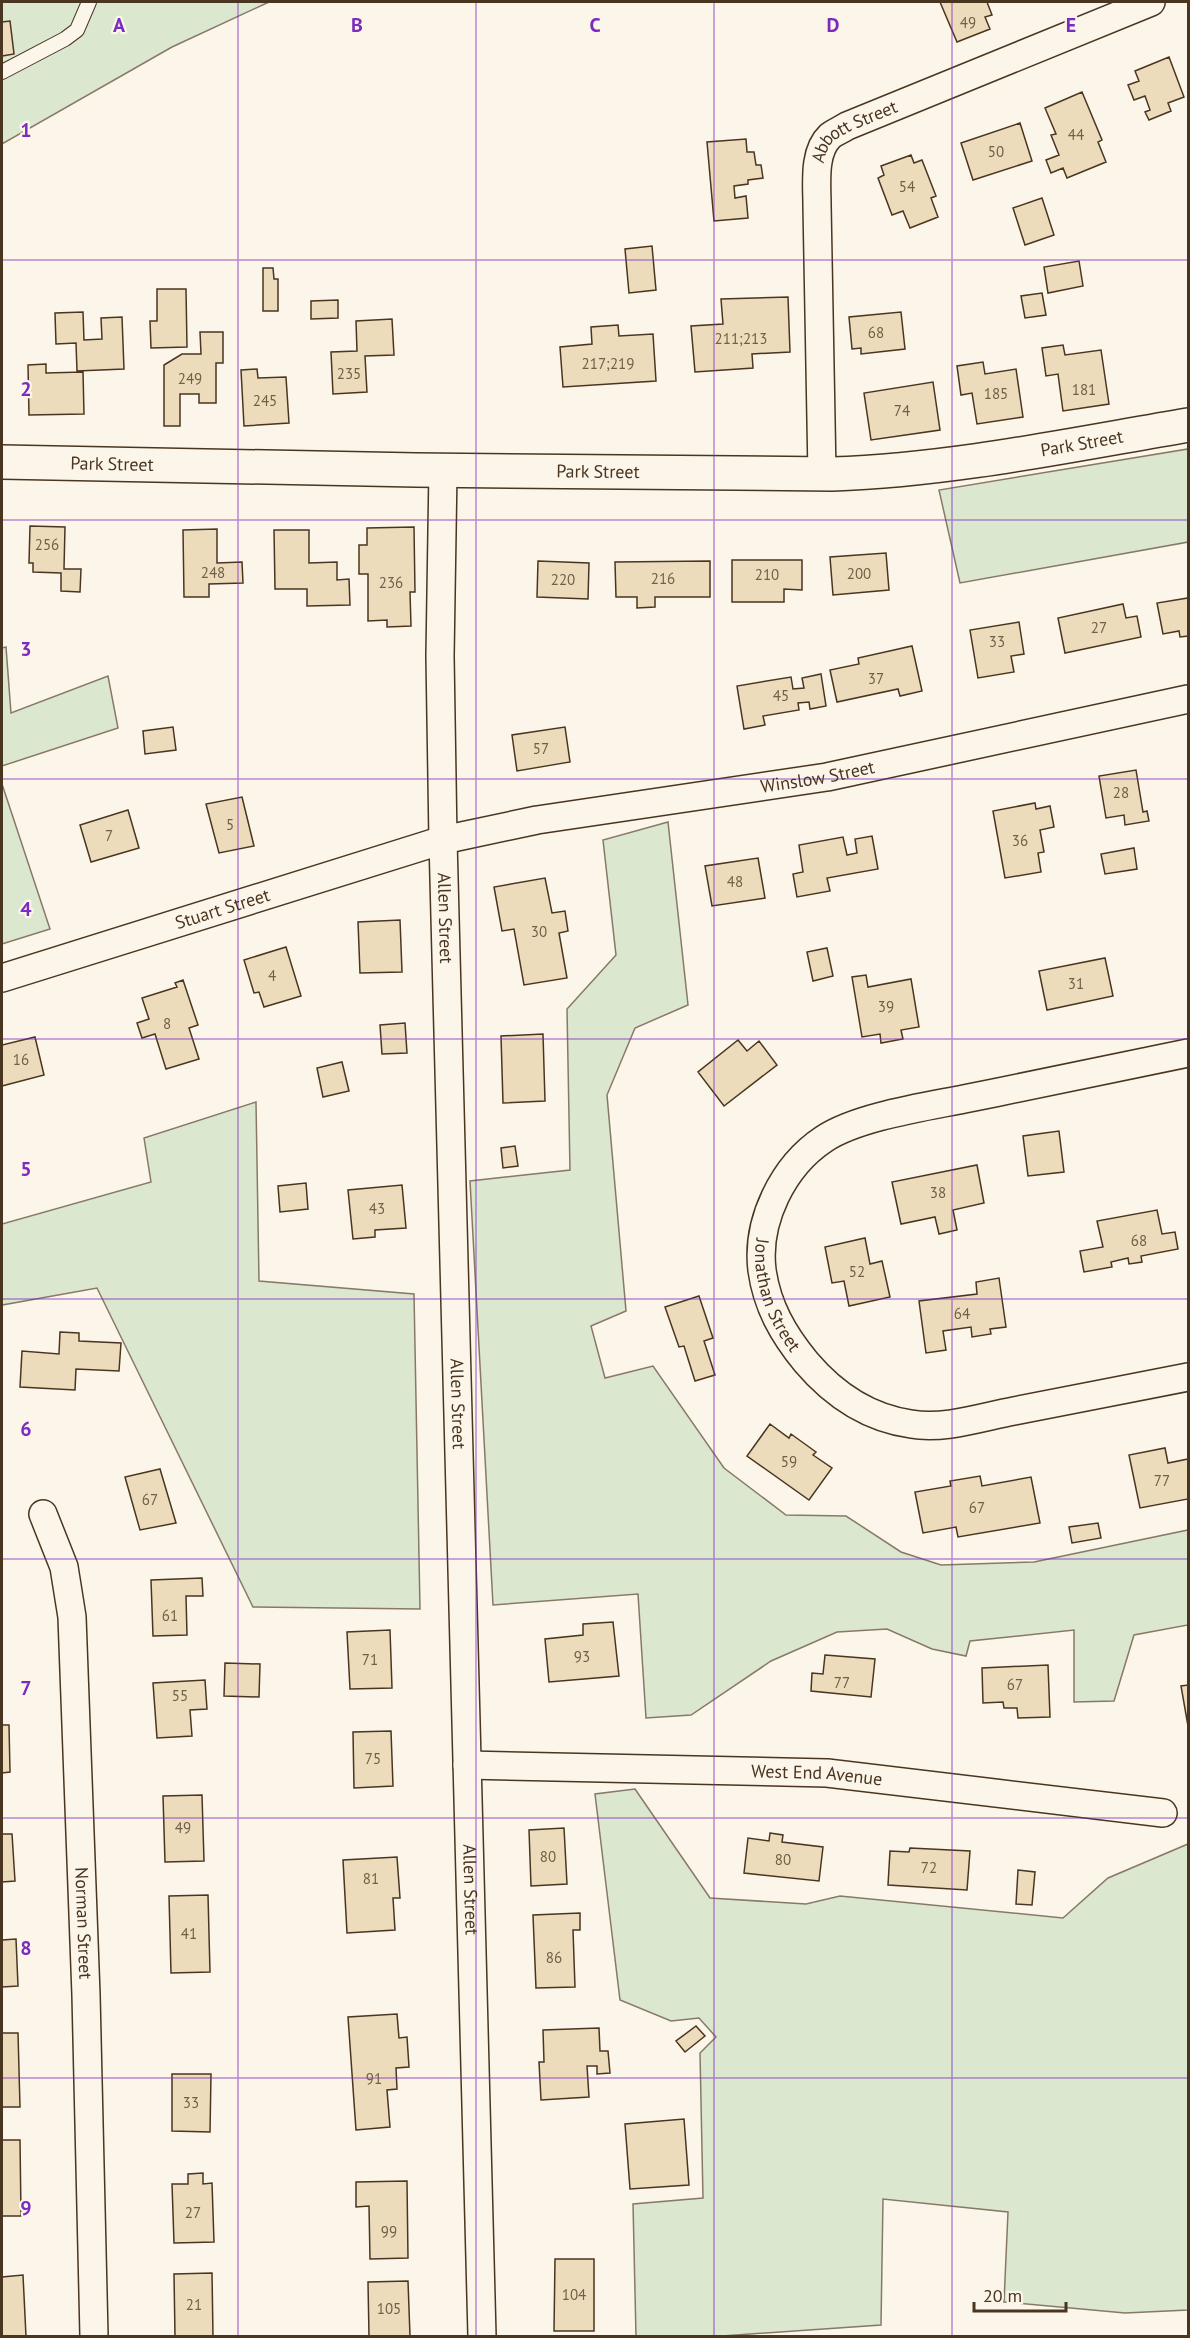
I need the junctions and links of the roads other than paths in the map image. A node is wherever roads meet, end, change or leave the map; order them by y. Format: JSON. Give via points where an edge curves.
{"nodes":[{"id":1,"x":89,"y":2,"type":"edge"},
{"id":2,"x":1151,"y":2,"type":"edge"},
{"id":3,"x":2,"y":72,"type":"edge"},
{"id":4,"x":1188,"y":425,"type":"edge"},
{"id":5,"x":2,"y":462,"type":"edge"},
{"id":6,"x":443,"y":471,"type":"junction"},
{"id":7,"x":822,"y":474,"type":"junction"},
{"id":8,"x":1188,"y":699,"type":"edge"},
{"id":9,"x":443,"y":840,"type":"junction"},
{"id":10,"x":2,"y":978,"type":"edge"},
{"id":11,"x":1188,"y":1053,"type":"edge"},
{"id":12,"x":1188,"y":1377,"type":"edge"},
{"id":13,"x":43,"y":1514,"type":"dead end"},
{"id":14,"x":467,"y":1766,"type":"junction"},
{"id":15,"x":1162,"y":1813,"type":"dead end"},
{"id":16,"x":94,"y":2337,"type":"edge"},
{"id":17,"x":482,"y":2337,"type":"edge"}],
"edges":[{"from":1,"to":3,"type":"lane","via":[[77,30]]},
{"from":2,"to":7,"type":"street","name":"Abbott Street","via":[[853,123],[830,136],[821,147],[817,205]]},
{"from":4,"to":7,"type":"street","name":"Park Street","via":[[985,460],[894,471]]},
{"from":5,"to":6,"type":"street","name":"Park Street"},
{"from":6,"to":7,"type":"street","name":"Park Street"},
{"from":6,"to":9,"type":"street","name":"Allen Street","via":[[440,656]]},
{"from":8,"to":9,"type":"street","name":"Winslow Street","via":[[827,777],[537,820]]},
{"from":9,"to":10,"type":"street","name":"Stuart Street"},
{"from":9,"to":14,"type":"street","name":"Allen Street"},
{"from":11,"to":12,"type":"street","name":"Jonathan Street","via":[[905,1111],[823,1139],[782,1184],[769,1211],[761,1265],[765,1292],[774,1314],[817,1374],[856,1405],[895,1421],[915,1425],[956,1422]]},
{"from":13,"to":16,"type":"street","name":"Norman Street","via":[[64,1567],[72,1617]]},
{"from":14,"to":15,"type":"street","name":"West End Avenue","via":[[827,1773]]},
{"from":14,"to":17,"type":"street","name":"Allen Street"}]}
